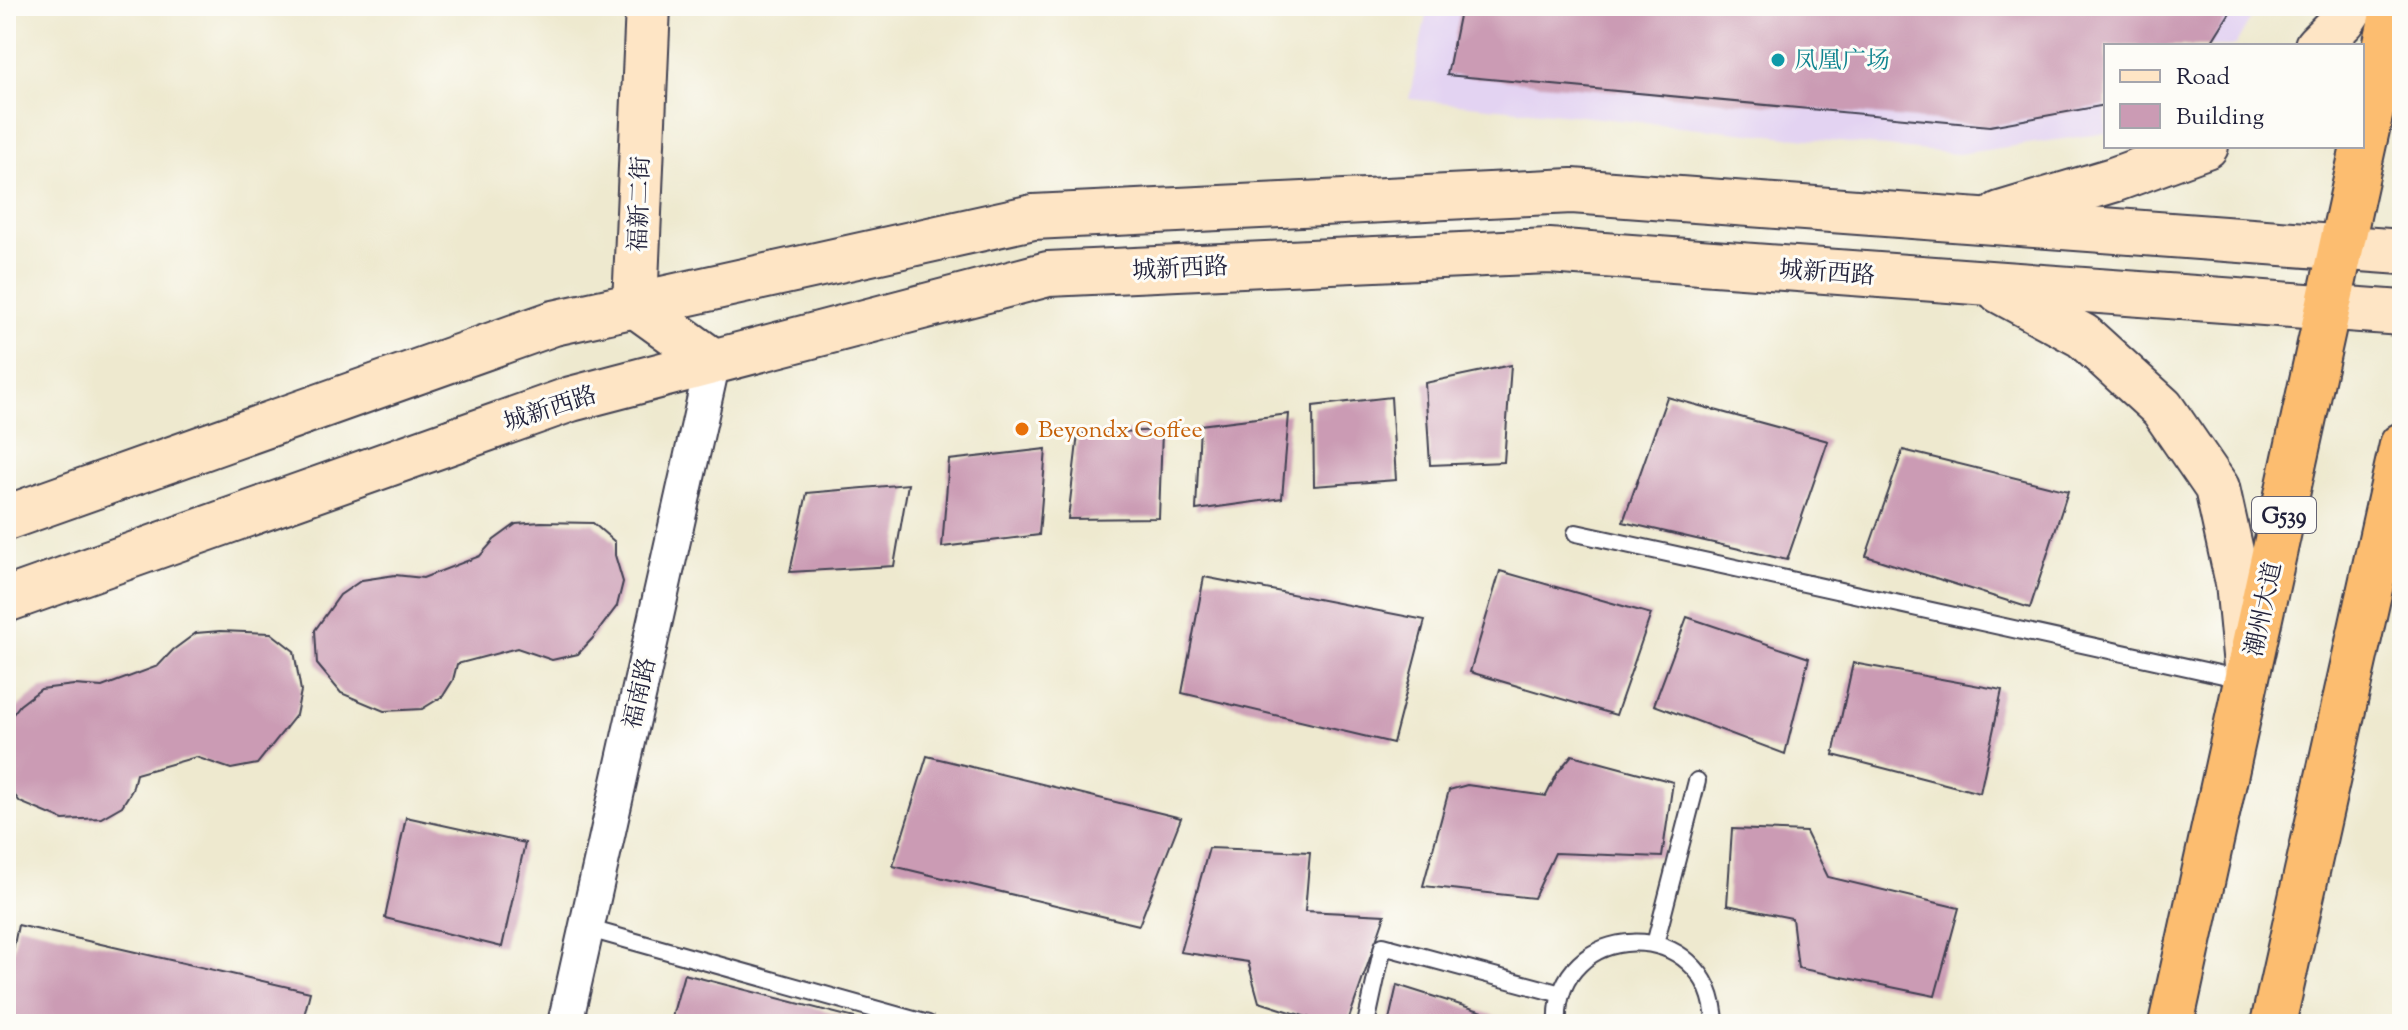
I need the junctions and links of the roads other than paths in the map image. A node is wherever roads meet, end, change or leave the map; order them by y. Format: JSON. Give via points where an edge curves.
{"nodes":[{"id":1,"x":648,"y":6,"type":"edge"},
{"id":2,"x":2352,"y":6,"type":"edge"},
{"id":3,"x":2394,"y":6,"type":"edge"},
{"id":4,"x":2319,"y":44,"type":"edge"},
{"id":5,"x":2201,"y":148,"type":"edge"},
{"id":6,"x":1977,"y":221,"type":"junction"},
{"id":7,"x":2343,"y":249,"type":"junction"},
{"id":8,"x":2402,"y":252,"type":"edge"},
{"id":9,"x":1988,"y":284,"type":"junction"},
{"id":10,"x":635,"y":305,"type":"junction"},
{"id":11,"x":2329,"y":309,"type":"junction"},
{"id":12,"x":2402,"y":313,"type":"edge"},
{"id":13,"x":713,"y":361,"type":"junction"},
{"id":14,"x":2402,"y":445,"type":"edge"},
{"id":15,"x":6,"y":518,"type":"edge"},
{"id":16,"x":2392,"y":531,"type":"edge"},
{"id":17,"x":1576,"y":533,"type":"dead end"},
{"id":18,"x":6,"y":600,"type":"edge"},
{"id":19,"x":2247,"y":680,"type":"junction"},
{"id":20,"x":1697,"y":781,"type":"dead end"},
{"id":21,"x":586,"y":928,"type":"junction"},
{"id":22,"x":1655,"y":944,"type":"junction"},
{"id":23,"x":1561,"y":994,"type":"junction"},
{"id":24,"x":565,"y":1024,"type":"edge"},
{"id":25,"x":928,"y":1024,"type":"edge"},
{"id":26,"x":1366,"y":1024,"type":"edge"},
{"id":27,"x":1558,"y":1024,"type":"edge"},
{"id":28,"x":1715,"y":1024,"type":"edge"},
{"id":29,"x":2171,"y":1024,"type":"edge"},
{"id":30,"x":2273,"y":1024,"type":"edge"}],
"edges":[{"from":1,"to":10,"type":"main road","name":"福新二街"},
{"from":2,"to":4,"type":"main road"},
{"from":3,"to":7,"type":"highway","name":"潮州大道","number":"G539"},
{"from":5,"to":6,"type":"main road"},
{"from":6,"to":7,"type":"main road"},
{"from":6,"to":10,"type":"main road","via":[[1572,191],[1033,217]]},
{"from":7,"to":8,"type":"main road"},
{"from":7,"to":11,"type":"highway","name":"潮州大道","number":"G539"},
{"from":9,"to":11,"type":"main road","name":"城新西路"},
{"from":9,"to":13,"type":"main road","name":"城新西路","via":[[1549,251],[1048,274]]},
{"from":9,"to":19,"type":"main road","via":[[2083,336],[2162,408],[2217,488],[2238,583]]},
{"from":10,"to":13,"type":"main road"},
{"from":10,"to":15,"type":"main road","via":[[554,323]]},
{"from":11,"to":12,"type":"main road","name":"城新西路"},
{"from":11,"to":19,"type":"highway","name":"潮州大道","number":"G539"},
{"from":13,"to":18,"type":"main road","name":"城新西路","via":[[571,399]]},
{"from":13,"to":21,"type":"street","name":"福南路"},
{"from":14,"to":16,"type":"highway"},
{"from":16,"to":30,"type":"highway"},
{"from":17,"to":19,"type":"lane"},
{"from":19,"to":29,"type":"highway","name":"潮州大道","number":"G539"},
{"from":20,"to":22,"type":"lane"},
{"from":21,"to":24,"type":"street","name":"福南路"},
{"from":21,"to":25,"type":"lane"},
{"from":22,"to":23,"type":"lane","via":[[1617,943],[1593,953]]},
{"from":22,"to":28,"type":"lane","via":[[1691,963],[1707,983]]},
{"from":23,"to":26,"type":"lane","via":[[1383,946]]},
{"from":23,"to":27,"type":"lane"}]}
